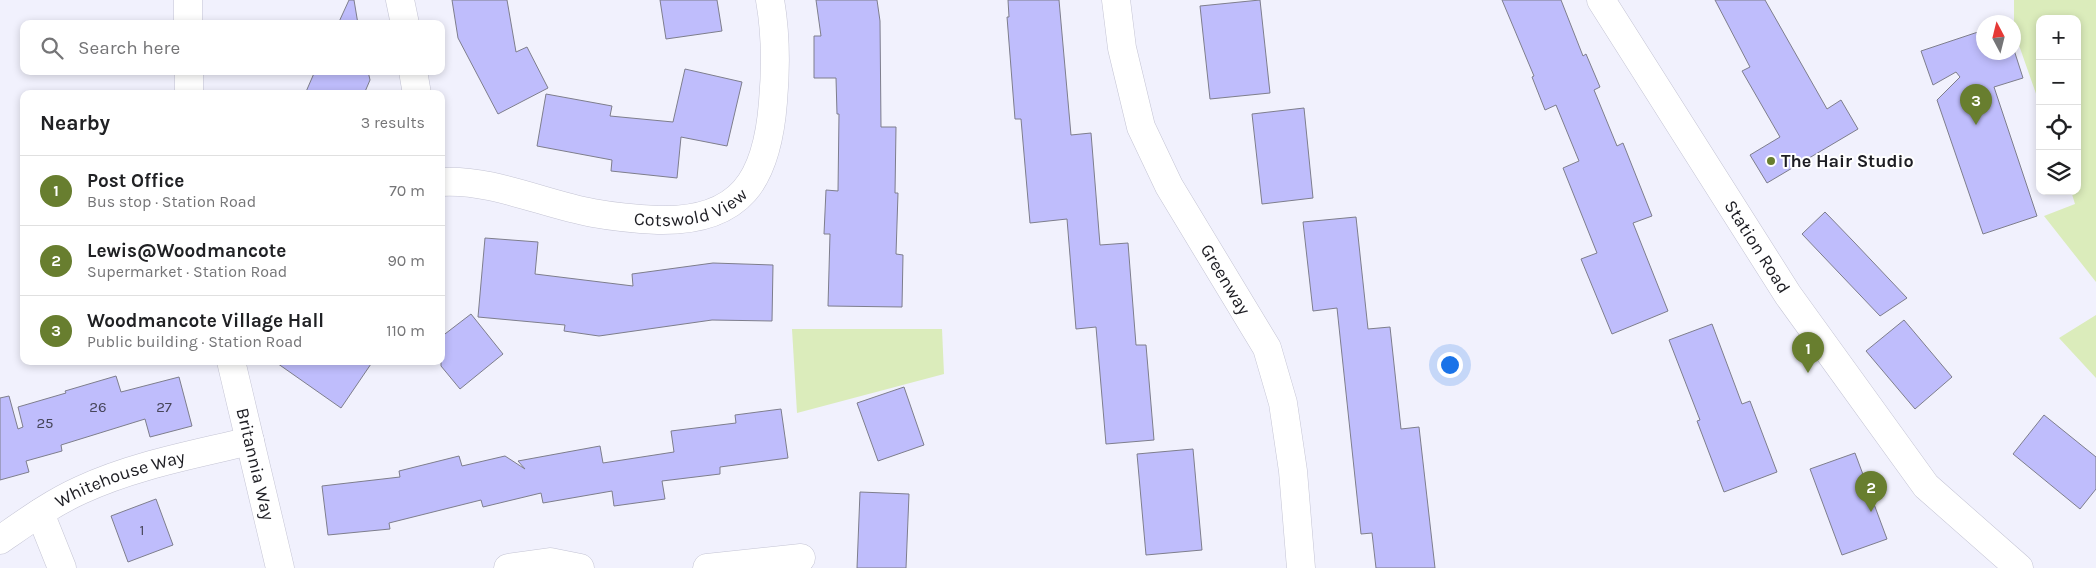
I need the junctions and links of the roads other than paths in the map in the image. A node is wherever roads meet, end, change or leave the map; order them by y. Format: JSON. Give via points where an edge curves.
{"nodes":[{"id":1,"x":188,"y":0,"type":"edge"},
{"id":2,"x":400,"y":0,"type":"edge"},
{"id":3,"x":770,"y":0,"type":"edge"},
{"id":4,"x":1116,"y":0,"type":"edge"},
{"id":5,"x":1601,"y":0,"type":"edge"},
{"id":6,"x":188,"y":20,"type":"edge"},
{"id":7,"x":404,"y":20,"type":"edge"},
{"id":8,"x":189,"y":75,"type":"edge"},
{"id":9,"x":414,"y":75,"type":"edge"},
{"id":10,"x":189,"y":90,"type":"edge"},
{"id":11,"x":416,"y":90,"type":"edge"},
{"id":12,"x":445,"y":182,"type":"edge"},
{"id":13,"x":232,"y":365,"type":"edge"},
{"id":14,"x":250,"y":441,"type":"junction"},
{"id":15,"x":40,"y":513,"type":"junction"},
{"id":16,"x":0,"y":540,"type":"edge"},
{"id":17,"x":801,"y":558,"type":"dead end"},
{"id":18,"x":62,"y":568,"type":"edge"},
{"id":19,"x":280,"y":568,"type":"edge"},
{"id":20,"x":508,"y":568,"type":"edge"},
{"id":21,"x":580,"y":568,"type":"edge"},
{"id":22,"x":707,"y":568,"type":"edge"},
{"id":23,"x":1301,"y":568,"type":"edge"},
{"id":24,"x":2019,"y":568,"type":"edge"}],
"edges":[{"from":1,"to":6,"type":"street"},
{"from":2,"to":7,"type":"street"},
{"from":3,"to":12,"type":"street","name":"Cotswold View","via":[[776,54],[771,124],[755,178],[736,200],[723,209],[686,220],[631,219],[593,213],[485,185]]},
{"from":4,"to":23,"type":"street","name":"Greenway","via":[[1122,48],[1141,127],[1169,186],[1267,348],[1283,403]]},
{"from":5,"to":24,"type":"street","name":"Station Road","via":[[1788,295],[1926,486]]},
{"from":8,"to":10,"type":"street"},
{"from":9,"to":11,"type":"street"},
{"from":13,"to":14,"type":"street","name":"Britannia Way"},
{"from":14,"to":15,"type":"street","name":"Whitehouse Way","via":[[133,470],[80,490]]},
{"from":14,"to":19,"type":"street","name":"Britannia Way"},
{"from":15,"to":16,"type":"street","name":"Whitehouse Way"},
{"from":15,"to":18,"type":"street"},
{"from":17,"to":22,"type":"street"},
{"from":20,"to":21,"type":"street","via":[[550,562]]}]}
